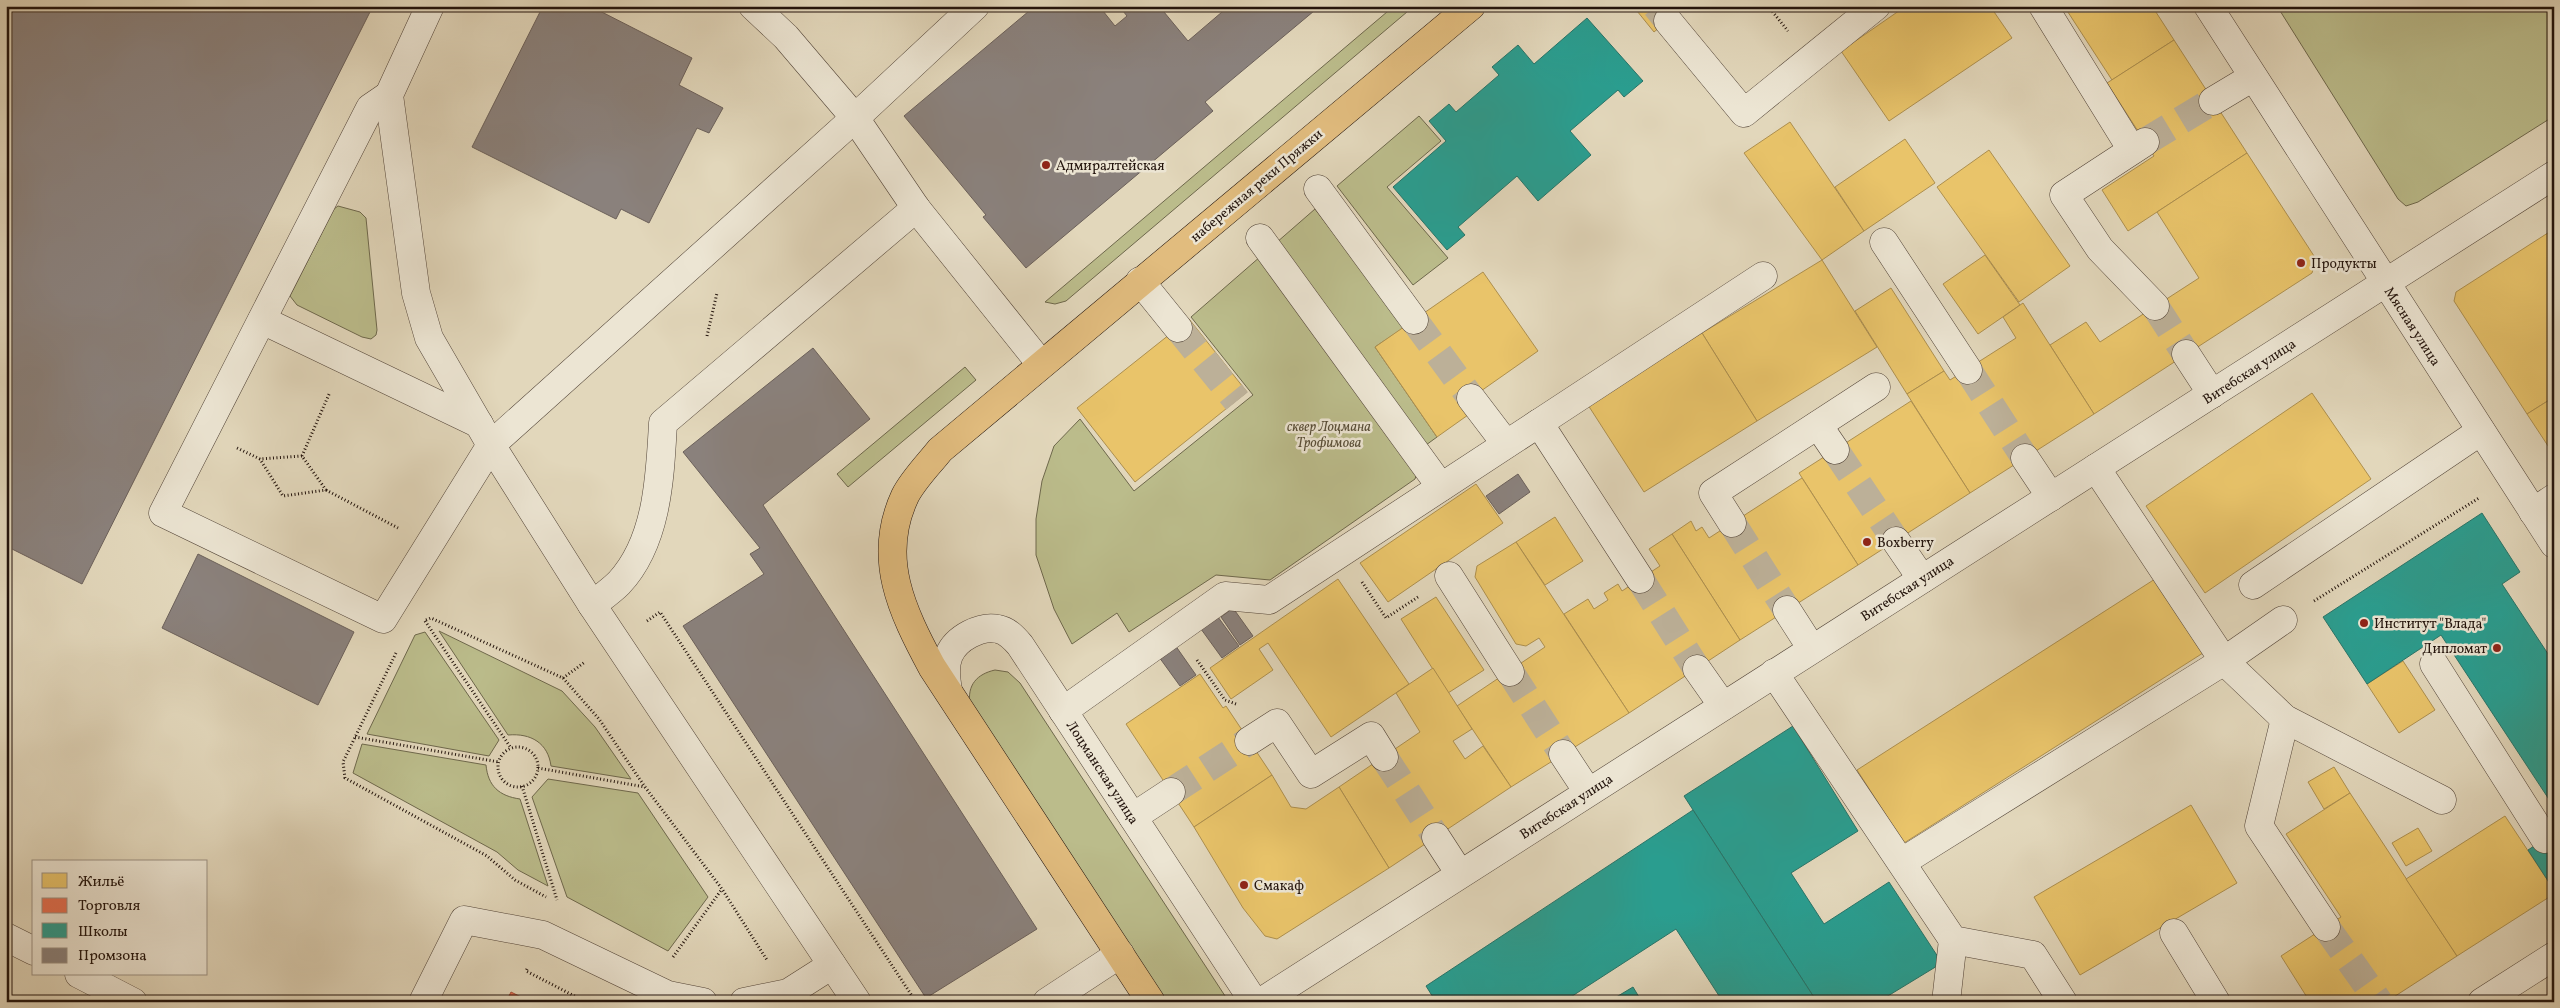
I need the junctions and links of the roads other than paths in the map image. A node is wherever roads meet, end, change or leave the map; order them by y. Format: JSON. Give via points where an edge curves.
{"nodes":[{"id":1,"x":430,"y":6,"type":"edge"},
{"id":2,"x":752,"y":6,"type":"edge"},
{"id":3,"x":975,"y":6,"type":"edge"},
{"id":4,"x":1470,"y":6,"type":"edge"},
{"id":5,"x":1876,"y":6,"type":"edge"},
{"id":6,"x":2043,"y":6,"type":"edge"},
{"id":7,"x":2208,"y":6,"type":"edge"},
{"id":8,"x":1668,"y":21,"type":"tunnel mouth"},
{"id":9,"x":2253,"y":77,"type":"junction"},
{"id":10,"x":390,"y":96,"type":"junction"},
{"id":11,"x":2213,"y":101,"type":"tunnel mouth"},
{"id":12,"x":855,"y":118,"type":"junction"},
{"id":13,"x":2554,"y":175,"type":"edge"},
{"id":14,"x":1318,"y":189,"type":"dead end"},
{"id":15,"x":916,"y":208,"type":"junction"},
{"id":16,"x":1260,"y":238,"type":"dead end"},
{"id":17,"x":1884,"y":242,"type":"dead end"},
{"id":18,"x":1763,"y":276,"type":"dead end"},
{"id":19,"x":1140,"y":281,"type":"junction"},
{"id":20,"x":2386,"y":282,"type":"junction"},
{"id":21,"x":2155,"y":306,"type":"tunnel mouth"},
{"id":22,"x":262,"y":320,"type":"junction"},
{"id":23,"x":1414,"y":320,"type":"tunnel mouth"},
{"id":24,"x":1178,"y":328,"type":"tunnel mouth"},
{"id":25,"x":2186,"y":354,"type":"tunnel mouth"},
{"id":26,"x":1041,"y":364,"type":"junction"},
{"id":27,"x":1968,"y":370,"type":"tunnel mouth"},
{"id":28,"x":1876,"y":387,"type":"dead end"},
{"id":29,"x":2212,"y":394,"type":"junction"},
{"id":30,"x":1471,"y":398,"type":"tunnel mouth"},
{"id":31,"x":1539,"y":422,"type":"junction"},
{"id":32,"x":1818,"y":424,"type":"junction"},
{"id":33,"x":2481,"y":431,"type":"junction"},
{"id":34,"x":485,"y":434,"type":"junction"},
{"id":35,"x":1506,"y":444,"type":"junction"},
{"id":36,"x":1835,"y":450,"type":"tunnel mouth"},
{"id":37,"x":2025,"y":458,"type":"tunnel mouth"},
{"id":38,"x":2096,"y":468,"type":"junction"},
{"id":39,"x":1441,"y":487,"type":"junction"},
{"id":40,"x":2051,"y":497,"type":"junction"},
{"id":41,"x":2543,"y":505,"type":"edge"},
{"id":42,"x":1732,"y":523,"type":"tunnel mouth"},
{"id":43,"x":1896,"y":541,"type":"tunnel mouth"},
{"id":44,"x":2554,"y":544,"type":"edge"},
{"id":45,"x":1449,"y":576,"type":"road end"},
{"id":46,"x":1640,"y":579,"type":"tunnel mouth"},
{"id":47,"x":1922,"y":579,"type":"junction"},
{"id":48,"x":2253,"y":585,"type":"dead end"},
{"id":49,"x":592,"y":605,"type":"junction"},
{"id":50,"x":1787,"y":610,"type":"tunnel mouth"},
{"id":51,"x":2283,"y":620,"type":"road end"},
{"id":52,"x":1812,"y":649,"type":"junction"},
{"id":53,"x":2224,"y":661,"type":"junction"},
{"id":54,"x":2434,"y":664,"type":"dead end"},
{"id":55,"x":1697,"y":669,"type":"tunnel mouth"},
{"id":56,"x":1510,"y":672,"type":"tunnel mouth"},
{"id":57,"x":1774,"y":673,"type":"junction"},
{"id":58,"x":948,"y":690,"type":"junction"},
{"id":59,"x":1723,"y":706,"type":"junction"},
{"id":60,"x":1063,"y":711,"type":"junction"},
{"id":61,"x":2285,"y":719,"type":"junction"},
{"id":62,"x":1254,"y":737,"type":"tunnel mouth"},
{"id":63,"x":1563,"y":754,"type":"tunnel mouth"},
{"id":64,"x":1384,"y":756,"type":"tunnel mouth"},
{"id":65,"x":1171,"y":792,"type":"tunnel mouth"},
{"id":66,"x":1588,"y":792,"type":"junction"},
{"id":67,"x":2442,"y":800,"type":"dead end"},
{"id":68,"x":1132,"y":817,"type":"junction"},
{"id":69,"x":1436,"y":837,"type":"tunnel mouth"},
{"id":70,"x":2545,"y":839,"type":"dead end"},
{"id":71,"x":1902,"y":862,"type":"junction"},
{"id":72,"x":1460,"y":874,"type":"junction"},
{"id":73,"x":2326,"y":927,"type":"tunnel mouth"},
{"id":74,"x":2174,"y":933,"type":"dead end"},
{"id":75,"x":6,"y":937,"type":"edge"},
{"id":76,"x":1953,"y":940,"type":"junction"},
{"id":77,"x":32,"y":950,"type":"edge"},
{"id":78,"x":1120,"y":954,"type":"junction"},
{"id":79,"x":2554,"y":956,"type":"edge"},
{"id":80,"x":832,"y":965,"type":"junction"},
{"id":81,"x":83,"y":976,"type":"edge"},
{"id":82,"x":134,"y":1002,"type":"edge"},
{"id":83,"x":423,"y":1002,"type":"edge"},
{"id":84,"x":703,"y":1002,"type":"edge"},
{"id":85,"x":744,"y":1002,"type":"edge"},
{"id":86,"x":857,"y":1002,"type":"edge"},
{"id":87,"x":1047,"y":1002,"type":"edge"},
{"id":88,"x":1151,"y":1002,"type":"edge"},
{"id":89,"x":1254,"y":1002,"type":"edge"},
{"id":90,"x":1261,"y":1002,"type":"edge"},
{"id":91,"x":1946,"y":1002,"type":"edge"},
{"id":92,"x":2063,"y":1002,"type":"edge"},
{"id":93,"x":2216,"y":1002,"type":"edge"},
{"id":94,"x":2482,"y":1002,"type":"edge"}],
"edges":[{"from":1,"to":10,"type":"street"},
{"from":2,"to":12,"type":"street","via":[[786,37]]},
{"from":3,"to":12,"type":"street"},
{"from":4,"to":19,"type":"main road","name":"набережная реки Пряжки"},
{"from":5,"to":8,"type":"street","via":[[1744,113]]},
{"from":6,"to":21,"type":"street","via":[[2139,146],[2064,195],[2100,249]]},
{"from":7,"to":9,"type":"street","name":"Мясная улица"},
{"from":9,"to":11,"type":"street"},
{"from":9,"to":20,"type":"street","name":"Мясная улица"},
{"from":10,"to":22,"type":"street","via":[[370,108]]},
{"from":10,"to":34,"type":"street","via":[[416,293],[429,338]]},
{"from":12,"to":15,"type":"street"},
{"from":12,"to":34,"type":"street"},
{"from":13,"to":20,"type":"street","name":"Витебская улица"},
{"from":14,"to":23,"type":"street"},
{"from":15,"to":26,"type":"street"},
{"from":15,"to":49,"type":"street","via":[[663,423],[660,473],[652,516],[641,549],[619,583]]},
{"from":16,"to":39,"type":"street"},
{"from":17,"to":27,"type":"street"},
{"from":18,"to":31,"type":"street"},
{"from":19,"to":24,"type":"street"},
{"from":19,"to":26,"type":"main road","name":"набережная реки Пряжки"},
{"from":20,"to":29,"type":"street","name":"Витебская улица"},
{"from":20,"to":33,"type":"street","name":"Мясная улица"},
{"from":22,"to":34,"type":"street","via":[[344,359]]},
{"from":22,"to":34,"type":"street","via":[[163,513],[382,618],[429,544]]},
{"from":25,"to":29,"type":"street"},
{"from":26,"to":58,"type":"main road","via":[[940,450],[906,494],[893,529],[892,566],[906,618]]},
{"from":28,"to":32,"type":"street"},
{"from":29,"to":38,"type":"street","name":"Витебская улица"},
{"from":30,"to":35,"type":"street"},
{"from":31,"to":35,"type":"street"},
{"from":31,"to":46,"type":"street"},
{"from":32,"to":36,"type":"street"},
{"from":32,"to":42,"type":"street","via":[[1713,493]]},
{"from":33,"to":41,"type":"street","name":"Мясная улица"},
{"from":33,"to":48,"type":"street"},
{"from":34,"to":49,"type":"street"},
{"from":35,"to":39,"type":"street"},
{"from":37,"to":40,"type":"street"},
{"from":38,"to":40,"type":"street","name":"Витебская улица"},
{"from":38,"to":53,"type":"street"},
{"from":39,"to":60,"type":"street","via":[[1269,600],[1225,596]]},
{"from":40,"to":47,"type":"street","name":"Витебская улица"},
{"from":41,"to":44,"type":"street","name":"Мясная улица"},
{"from":43,"to":47,"type":"street"},
{"from":45,"to":56,"type":"street"},
{"from":47,"to":52,"type":"street","name":"Витебская улица"},
{"from":49,"to":80,"type":"street"},
{"from":50,"to":52,"type":"street"},
{"from":51,"to":53,"type":"street"},
{"from":52,"to":57,"type":"street","name":"Витебская улица"},
{"from":53,"to":61,"type":"street"},
{"from":53,"to":71,"type":"street"},
{"from":54,"to":70,"type":"street"},
{"from":55,"to":59,"type":"street"},
{"from":57,"to":59,"type":"street","name":"Витебская улица"},
{"from":57,"to":71,"type":"street"},
{"from":58,"to":60,"type":"street","name":"Лоцманская улица","via":[[949,654],[970,634],[998,629],[1010,634],[1020,645]]},
{"from":58,"to":78,"type":"main road"},
{"from":59,"to":66,"type":"street","name":"Витебская улица"},
{"from":60,"to":68,"type":"street","name":"Лоцманская улица"},
{"from":61,"to":67,"type":"street"},
{"from":61,"to":73,"type":"street","via":[[2259,826]]},
{"from":62,"to":64,"type":"street","via":[[1277,723],[1311,774],[1371,736]]},
{"from":63,"to":66,"type":"street"},
{"from":65,"to":68,"type":"street"},
{"from":66,"to":72,"type":"street","name":"Витебская улица"},
{"from":68,"to":89,"type":"street","name":"Лоцманская улица"},
{"from":69,"to":72,"type":"street"},
{"from":71,"to":76,"type":"street"},
{"from":72,"to":90,"type":"street","name":"Витебская улица"},
{"from":74,"to":93,"type":"street"},
{"from":75,"to":77,"type":"street"},
{"from":76,"to":91,"type":"street"},
{"from":76,"to":92,"type":"street","via":[[2033,955]]},
{"from":78,"to":87,"type":"street"},
{"from":78,"to":88,"type":"main road"},
{"from":79,"to":94,"type":"street"},
{"from":80,"to":85,"type":"street","via":[[788,993]]},
{"from":80,"to":86,"type":"street"},
{"from":81,"to":82,"type":"street"},
{"from":83,"to":84,"type":"street","via":[[464,920],[543,935],[668,995]]}]}
